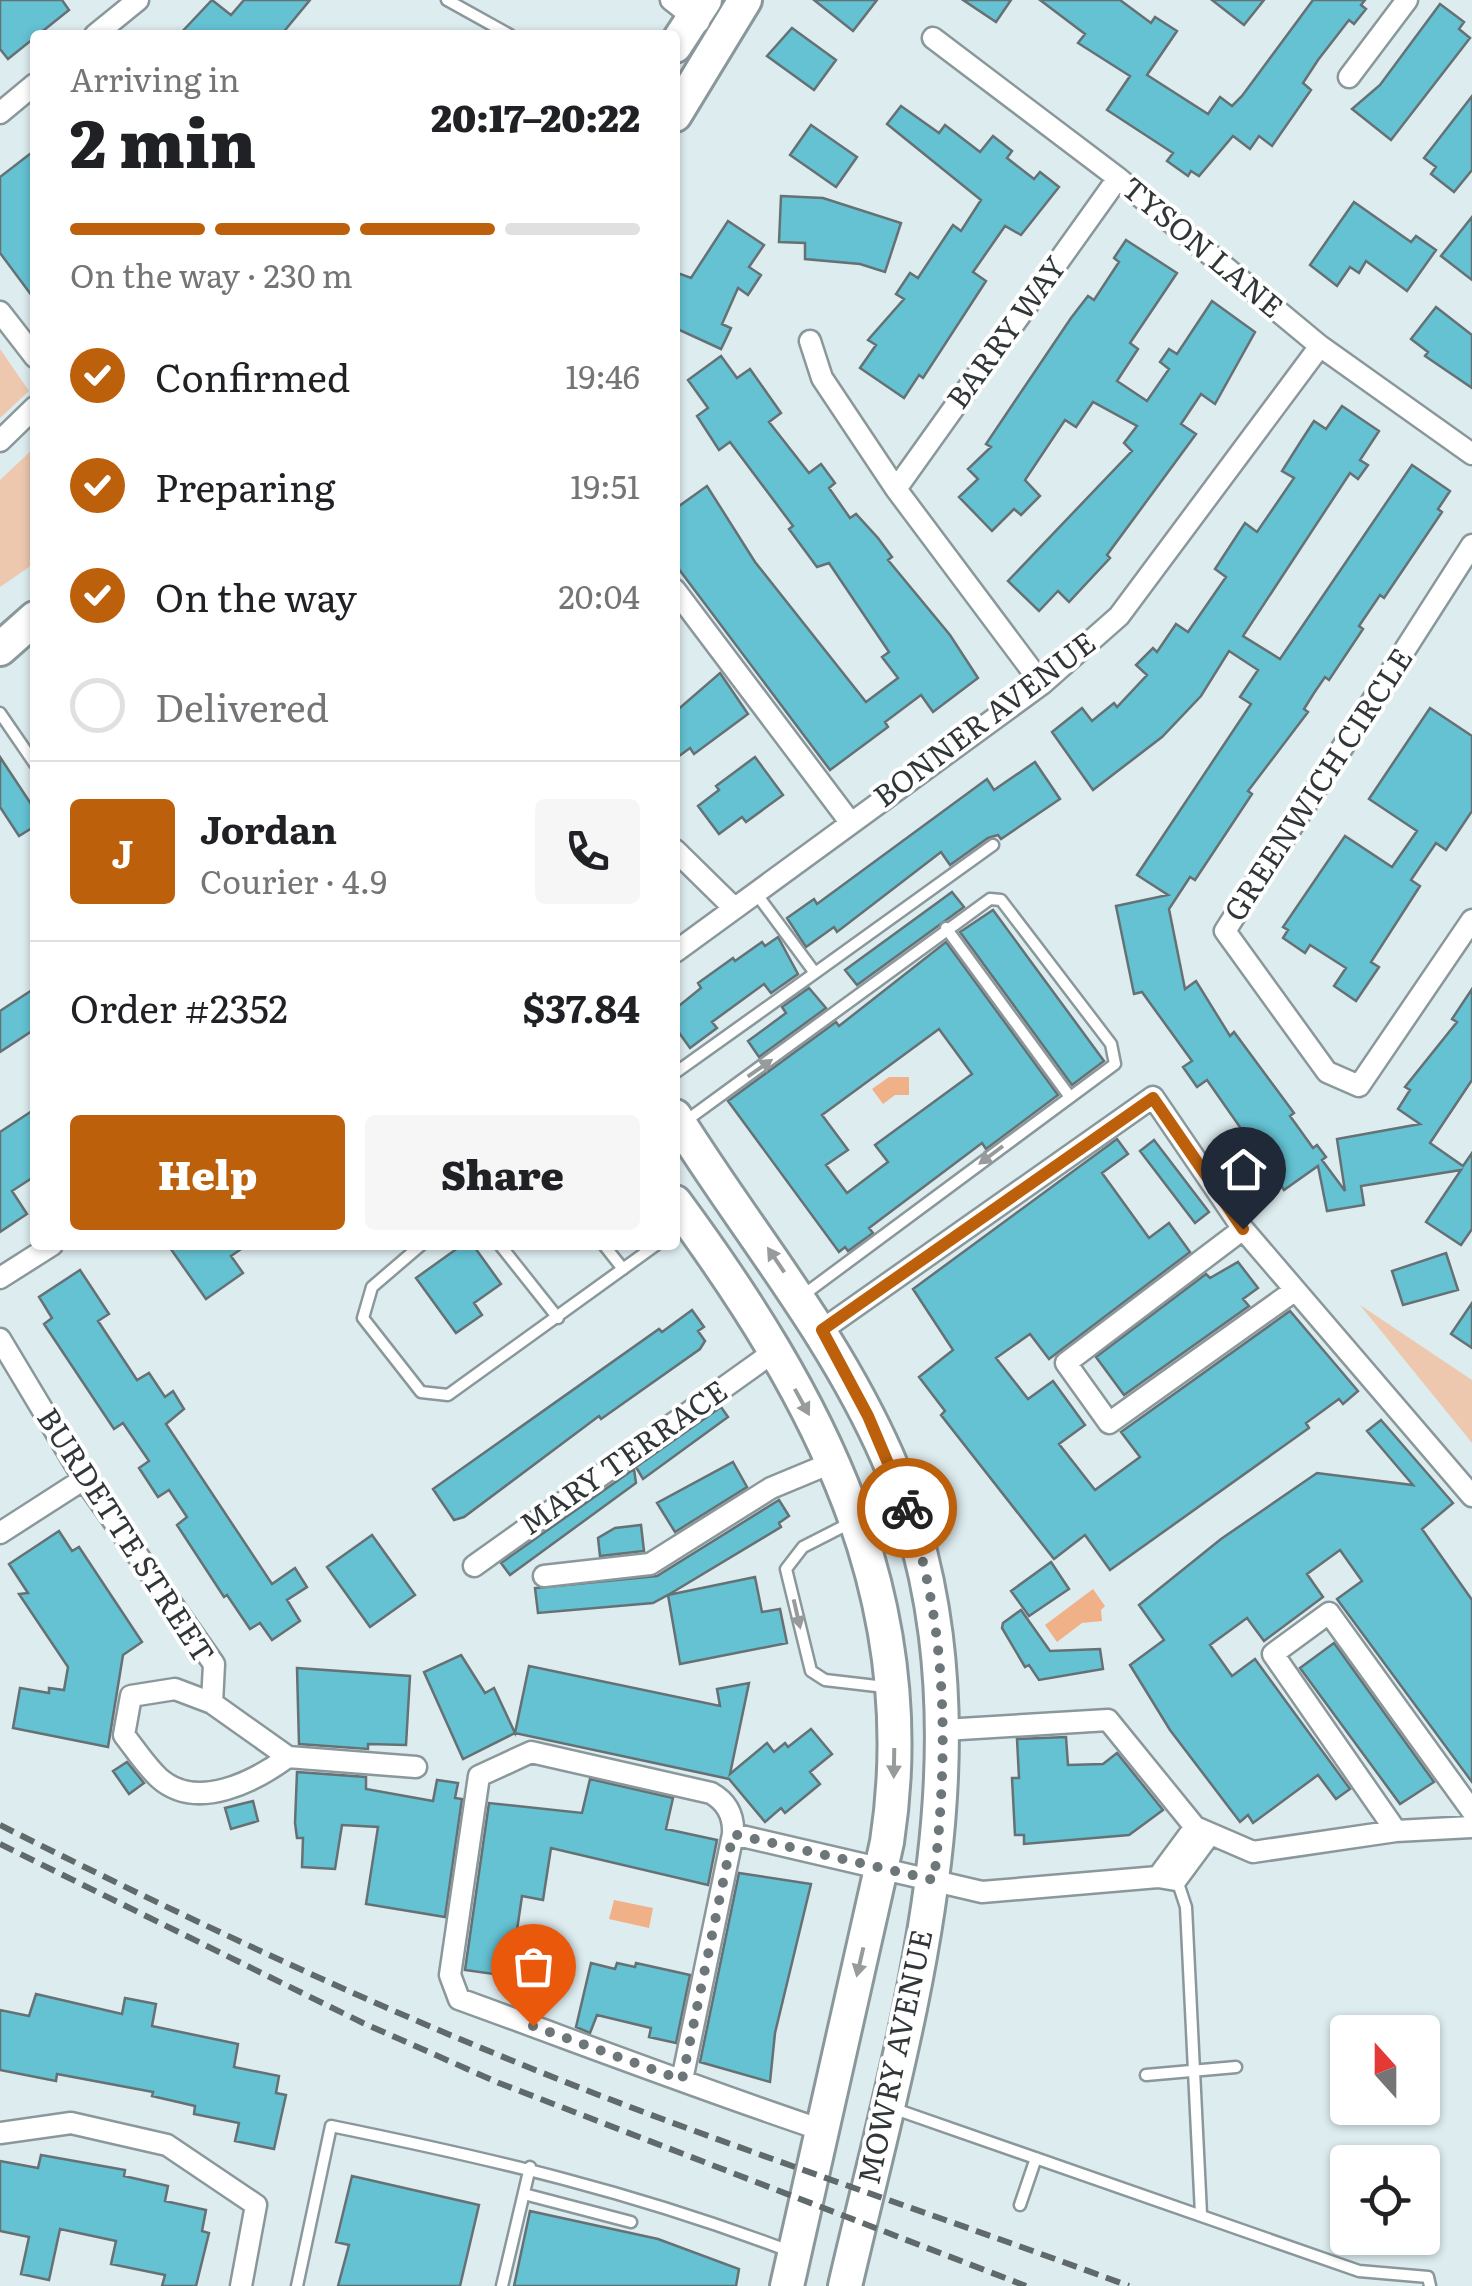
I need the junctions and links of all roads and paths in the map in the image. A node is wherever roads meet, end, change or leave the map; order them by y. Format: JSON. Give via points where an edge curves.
{"nodes":[{"id":1,"x":138,"y":0,"type":"edge"},
{"id":2,"x":447,"y":0,"type":"edge"},
{"id":3,"x":745,"y":0,"type":"edge"},
{"id":4,"x":1406,"y":0,"type":"edge"},
{"id":5,"x":690,"y":6,"type":"edge"},
{"id":6,"x":101,"y":30,"type":"edge"},
{"id":7,"x":501,"y":30,"type":"edge"},
{"id":8,"x":680,"y":33,"type":"edge"},
{"id":9,"x":722,"y":36,"type":"junction"},
{"id":10,"x":933,"y":38,"type":"dead end"},
{"id":11,"x":1349,"y":77,"type":"dead end"},
{"id":12,"x":30,"y":88,"type":"edge"},
{"id":13,"x":680,"y":107,"type":"edge"},
{"id":14,"x":0,"y":113,"type":"edge"},
{"id":15,"x":1118,"y":178,"type":"junction"},
{"id":16,"x":0,"y":312,"type":"edge"},
{"id":17,"x":810,"y":341,"type":"dead end"},
{"id":18,"x":1320,"y":346,"type":"junction"},
{"id":19,"x":30,"y":351,"type":"edge"},
{"id":20,"x":30,"y":412,"type":"edge"},
{"id":21,"x":0,"y":442,"type":"edge"},
{"id":22,"x":1472,"y":454,"type":"edge"},
{"id":23,"x":896,"y":489,"type":"junction"},
{"id":24,"x":1472,"y":545,"type":"edge"},
{"id":25,"x":680,"y":597,"type":"edge"},
{"id":26,"x":30,"y":622,"type":"edge"},
{"id":27,"x":0,"y":649,"type":"edge"},
{"id":28,"x":30,"y":653,"type":"edge"},
{"id":29,"x":0,"y":668,"type":"edge"},
{"id":30,"x":1042,"y":684,"type":"junction"},
{"id":31,"x":0,"y":713,"type":"edge"},
{"id":32,"x":30,"y":757,"type":"edge"},
{"id":33,"x":850,"y":822,"type":"junction"},
{"id":34,"x":993,"y":845,"type":"dead end"},
{"id":35,"x":680,"y":855,"type":"edge"},
{"id":36,"x":754,"y":892,"type":"junction"},
{"id":37,"x":733,"y":907,"type":"junction"},
{"id":38,"x":1472,"y":920,"type":"edge"},
{"id":39,"x":946,"y":928,"type":"junction"},
{"id":40,"x":680,"y":948,"type":"edge"},
{"id":41,"x":815,"y":973,"type":"junction"},
{"id":42,"x":680,"y":1068,"type":"edge"},
{"id":43,"x":1070,"y":1096,"type":"junction"},
{"id":44,"x":680,"y":1119,"type":"edge"},
{"id":45,"x":680,"y":1123,"type":"edge"},
{"id":46,"x":680,"y":1218,"type":"edge"},
{"id":47,"x":1243,"y":1229,"type":"junction"},
{"id":48,"x":44,"y":1250,"type":"edge"},
{"id":49,"x":415,"y":1250,"type":"edge"},
{"id":50,"x":504,"y":1250,"type":"edge"},
{"id":51,"x":608,"y":1250,"type":"edge"},
{"id":52,"x":649,"y":1250,"type":"edge"},
{"id":53,"x":624,"y":1269,"type":"junction"},
{"id":54,"x":0,"y":1278,"type":"edge"},
{"id":55,"x":1294,"y":1291,"type":"junction"},
{"id":56,"x":801,"y":1297,"type":"junction"},
{"id":57,"x":558,"y":1318,"type":"junction"},
{"id":58,"x":822,"y":1330,"type":"junction"},
{"id":59,"x":0,"y":1339,"type":"edge"},
{"id":60,"x":775,"y":1351,"type":"junction"},
{"id":61,"x":836,"y":1462,"type":"junction"},
{"id":62,"x":84,"y":1479,"type":"junction"},
{"id":63,"x":1472,"y":1496,"type":"edge"},
{"id":64,"x":856,"y":1520,"type":"junction"},
{"id":65,"x":0,"y":1533,"type":"edge"},
{"id":66,"x":474,"y":1566,"type":"dead end"},
{"id":67,"x":544,"y":1576,"type":"dead end"},
{"id":68,"x":892,"y":1687,"type":"junction"},
{"id":69,"x":212,"y":1703,"type":"junction"},
{"id":70,"x":944,"y":1730,"type":"junction"},
{"id":71,"x":288,"y":1757,"type":"junction"},
{"id":72,"x":416,"y":1767,"type":"dead end"},
{"id":73,"x":1472,"y":1810,"type":"edge"},
{"id":74,"x":1472,"y":1827,"type":"edge"},
{"id":75,"x":1203,"y":1830,"type":"junction"},
{"id":76,"x":1396,"y":1831,"type":"junction"},
{"id":77,"x":733,"y":1834,"type":"junction"},
{"id":78,"x":882,"y":1868,"type":"junction"},
{"id":79,"x":1167,"y":1878,"type":"junction"},
{"id":80,"x":934,"y":1880,"type":"junction"},
{"id":81,"x":1236,"y":2067,"type":"dead end"},
{"id":82,"x":1192,"y":2072,"type":"junction"},
{"id":83,"x":1146,"y":2075,"type":"dead end"},
{"id":84,"x":682,"y":2080,"type":"junction"},
{"id":85,"x":886,"y":2106,"type":"junction"},
{"id":86,"x":822,"y":2130,"type":"junction"},
{"id":87,"x":0,"y":2133,"type":"edge"},
{"id":88,"x":1036,"y":2158,"type":"junction"},
{"id":89,"x":530,"y":2167,"type":"junction"},
{"id":90,"x":524,"y":2194,"type":"junction"},
{"id":91,"x":1020,"y":2205,"type":"dead end"},
{"id":92,"x":1201,"y":2214,"type":"junction"},
{"id":93,"x":631,"y":2222,"type":"dead end"},
{"id":94,"x":795,"y":2254,"type":"junction"},
{"id":95,"x":241,"y":2286,"type":"edge"},
{"id":96,"x":298,"y":2286,"type":"edge"},
{"id":97,"x":502,"y":2286,"type":"edge"},
{"id":98,"x":787,"y":2286,"type":"edge"},
{"id":99,"x":845,"y":2286,"type":"edge"},
{"id":100,"x":1430,"y":2286,"type":"edge"}],
"edges":[{"from":1,"to":6,"type":"street"},
{"from":2,"to":7,"type":"lane"},
{"from":3,"to":9,"type":"main road"},
{"from":4,"to":11,"type":"street"},
{"from":5,"to":8,"type":"main road"},
{"from":5,"to":9,"type":"street"},
{"from":9,"to":13,"type":"main road"},
{"from":10,"to":15,"type":"street","name":"TYSON LANE"},
{"from":12,"to":14,"type":"street"},
{"from":15,"to":18,"type":"street","name":"TYSON LANE"},
{"from":15,"to":23,"type":"street","name":"BARRY WAY"},
{"from":16,"to":19,"type":"street"},
{"from":17,"to":23,"type":"street","via":[[822,378]]},
{"from":18,"to":22,"type":"street","name":"TYSON LANE"},
{"from":18,"to":30,"type":"street","name":"BONNER AVENUE","via":[[1119,616]]},
{"from":20,"to":21,"type":"street"},
{"from":23,"to":30,"type":"street"},
{"from":24,"to":38,"type":"street","name":"GREENWICH CIRCLE","via":[[1225,932],[1327,1072],[1360,1086]]},
{"from":25,"to":33,"type":"street"},
{"from":26,"to":27,"type":"main road"},
{"from":28,"to":29,"type":"main road"},
{"from":30,"to":33,"type":"street","name":"BONNER AVENUE"},
{"from":31,"to":32,"type":"lane"},
{"from":33,"to":36,"type":"street","name":"BONNER AVENUE"},
{"from":34,"to":41,"type":"lane"},
{"from":35,"to":37,"type":"street"},
{"from":36,"to":37,"type":"street","name":"BONNER AVENUE"},
{"from":36,"to":41,"type":"lane"},
{"from":37,"to":40,"type":"street","name":"BONNER AVENUE"},
{"from":39,"to":43,"type":"lane"},
{"from":39,"to":43,"type":"lane","via":[[981,902],[1001,900],[1111,1044],[1115,1064]]},
{"from":44,"to":39,"type":"lane","one_way":true},
{"from":41,"to":42,"type":"lane"},
{"from":43,"to":56,"type":"lane","one_way":true},
{"from":56,"to":45,"type":"main road","name":"MOWRY AVENUE","one_way":true},
{"from":46,"to":60,"type":"main road","name":"MOWRY AVENUE"},
{"from":47,"to":55,"type":"street"},
{"from":47,"to":55,"type":"street","via":[[1066,1363],[1109,1423]]},
{"from":47,"to":58,"type":"street","via":[[1153,1098]]},
{"from":48,"to":54,"type":"street"},
{"from":49,"to":57,"type":"lane","via":[[372,1288],[363,1318],[421,1392],[448,1395]]},
{"from":50,"to":57,"type":"lane"},
{"from":51,"to":53,"type":"lane"},
{"from":52,"to":53,"type":"lane"},
{"from":53,"to":57,"type":"lane"},
{"from":55,"to":63,"type":"street"},
{"from":56,"to":58,"type":"main road","name":"MOWRY AVENUE"},
{"from":58,"to":70,"type":"main road","name":"MOWRY AVENUE","via":[[909,1513],[937,1639]]},
{"from":59,"to":62,"type":"street","name":"BURDETTE STREET"},
{"from":60,"to":61,"type":"main road","name":"MOWRY AVENUE","one_way":true},
{"from":60,"to":66,"type":"street","name":"MARY TERRACE"},
{"from":61,"to":64,"type":"main road","name":"MOWRY AVENUE"},
{"from":61,"to":67,"type":"street","via":[[771,1488],[650,1564]]},
{"from":62,"to":65,"type":"street"},
{"from":62,"to":69,"type":"street","name":"BURDETTE STREET","via":[[214,1664]]},
{"from":64,"to":68,"type":"main road","name":"MOWRY AVENUE","via":[[876,1580]]},
{"from":64,"to":68,"type":"lane","one_way":true,"via":[[803,1547],[786,1569],[811,1672],[825,1680]]},
{"from":68,"to":78,"type":"main road","name":"MOWRY AVENUE","one_way":true,"via":[[894,1784]]},
{"from":69,"to":71,"type":"street","name":"BURDETTE STREET"},
{"from":69,"to":71,"type":"street","via":[[175,1690],[131,1696],[124,1736],[162,1781],[202,1794],[258,1779]]},
{"from":70,"to":75,"type":"street","via":[[1108,1720]]},
{"from":70,"to":80,"type":"main road","name":"MOWRY AVENUE"},
{"from":71,"to":72,"type":"street"},
{"from":73,"to":76,"type":"street","via":[[1329,1613],[1274,1654]]},
{"from":74,"to":76,"type":"street"},
{"from":75,"to":76,"type":"street","via":[[1254,1852]]},
{"from":75,"to":79,"type":"street"},
{"from":77,"to":78,"type":"street"},
{"from":77,"to":84,"type":"street"},
{"from":77,"to":84,"type":"street","via":[[726,1805],[712,1793],[531,1752],[479,1776],[450,1975],[459,1999]]},
{"from":78,"to":80,"type":"street"},
{"from":78,"to":86,"type":"main road","name":"MOWRY AVENUE","one_way":true},
{"from":79,"to":80,"type":"street","via":[[982,1892]]},
{"from":79,"to":82,"type":"lane","via":[[1182,1883],[1186,1907]]},
{"from":80,"to":85,"type":"main road","name":"MOWRY AVENUE"},
{"from":81,"to":82,"type":"lane"},
{"from":82,"to":83,"type":"lane"},
{"from":82,"to":92,"type":"lane"},
{"from":84,"to":86,"type":"street"},
{"from":85,"to":88,"type":"lane"},
{"from":85,"to":99,"type":"main road","name":"MOWRY AVENUE"},
{"from":86,"to":94,"type":"main road","name":"MOWRY AVENUE"},
{"from":87,"to":95,"type":"street","via":[[71,2123],[167,2144],[256,2204]]},
{"from":88,"to":91,"type":"lane"},
{"from":88,"to":92,"type":"lane"},
{"from":89,"to":90,"type":"lane"},
{"from":89,"to":94,"type":"lane","via":[[690,2213]]},
{"from":89,"to":96,"type":"lane","via":[[332,2126]]},
{"from":90,"to":93,"type":"lane"},
{"from":90,"to":97,"type":"lane"},
{"from":92,"to":100,"type":"lane","via":[[1358,2271],[1428,2277]]},
{"from":94,"to":98,"type":"main road","name":"MOWRY AVENUE"}]}
